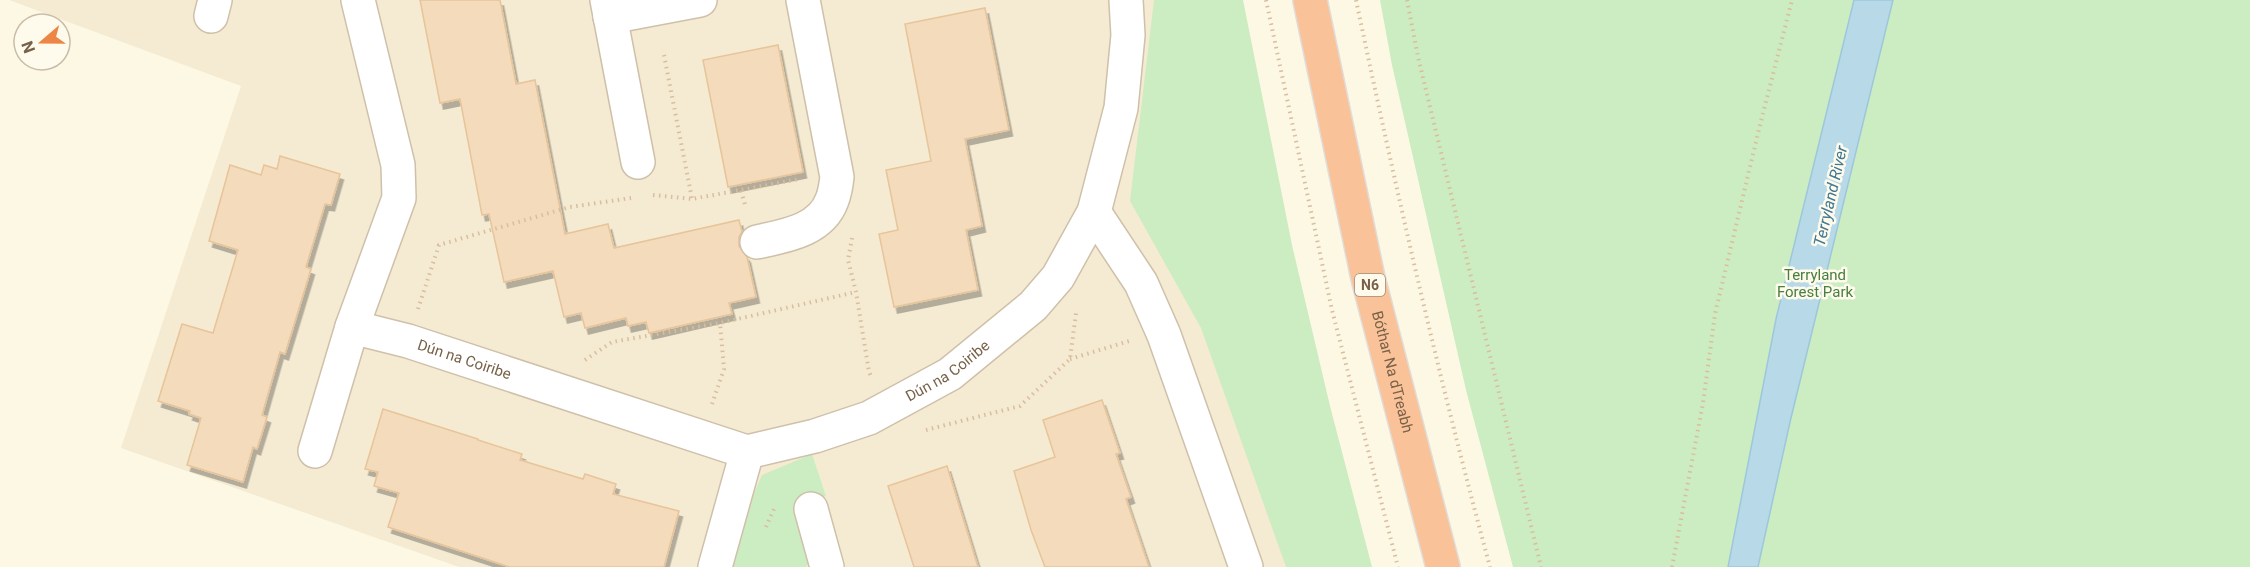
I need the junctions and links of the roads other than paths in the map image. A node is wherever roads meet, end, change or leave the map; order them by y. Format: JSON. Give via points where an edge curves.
{"nodes":[{"id":1,"x":358,"y":0,"type":"edge"},
{"id":2,"x":700,"y":0,"type":"edge"},
{"id":3,"x":803,"y":0,"type":"edge"},
{"id":4,"x":1126,"y":0,"type":"edge"},
{"id":5,"x":1310,"y":0,"type":"edge"},
{"id":6,"x":608,"y":8,"type":"edge"},
{"id":7,"x":638,"y":162,"type":"dead end"},
{"id":8,"x":1094,"y":212,"type":"junction"},
{"id":9,"x":757,"y":242,"type":"dead end"},
{"id":10,"x":352,"y":327,"type":"junction"},
{"id":11,"x":315,"y":451,"type":"dead end"},
{"id":12,"x":747,"y":452,"type":"junction"},
{"id":13,"x":811,"y":509,"type":"dead end"},
{"id":14,"x":715,"y":567,"type":"edge"},
{"id":15,"x":827,"y":567,"type":"edge"},
{"id":16,"x":1246,"y":567,"type":"edge"},
{"id":17,"x":1443,"y":567,"type":"edge"}],
"edges":[{"from":1,"to":10,"type":"street","via":[[398,165],[399,198]]},
{"from":2,"to":6,"type":"street"},
{"from":3,"to":9,"type":"street","via":[[837,177],[832,203],[816,223],[792,235]]},
{"from":4,"to":8,"type":"street","name":"Dún na Coiribe","via":[[1128,35],[1121,108]]},
{"from":5,"to":17,"type":"highway","name":"Bóthar Na dTreabh","number":"N6","via":[[1368,278]]},
{"from":6,"to":7,"type":"street"},
{"from":8,"to":12,"type":"street","name":"Dún na Coiribe","via":[[1058,277],[1033,306],[950,374],[869,418]]},
{"from":8,"to":16,"type":"street","via":[[1141,283],[1160,326]]},
{"from":10,"to":11,"type":"street"},
{"from":10,"to":12,"type":"street","name":"Dún na Coiribe","via":[[546,385]]},
{"from":12,"to":14,"type":"street"},
{"from":13,"to":15,"type":"street"}]}
